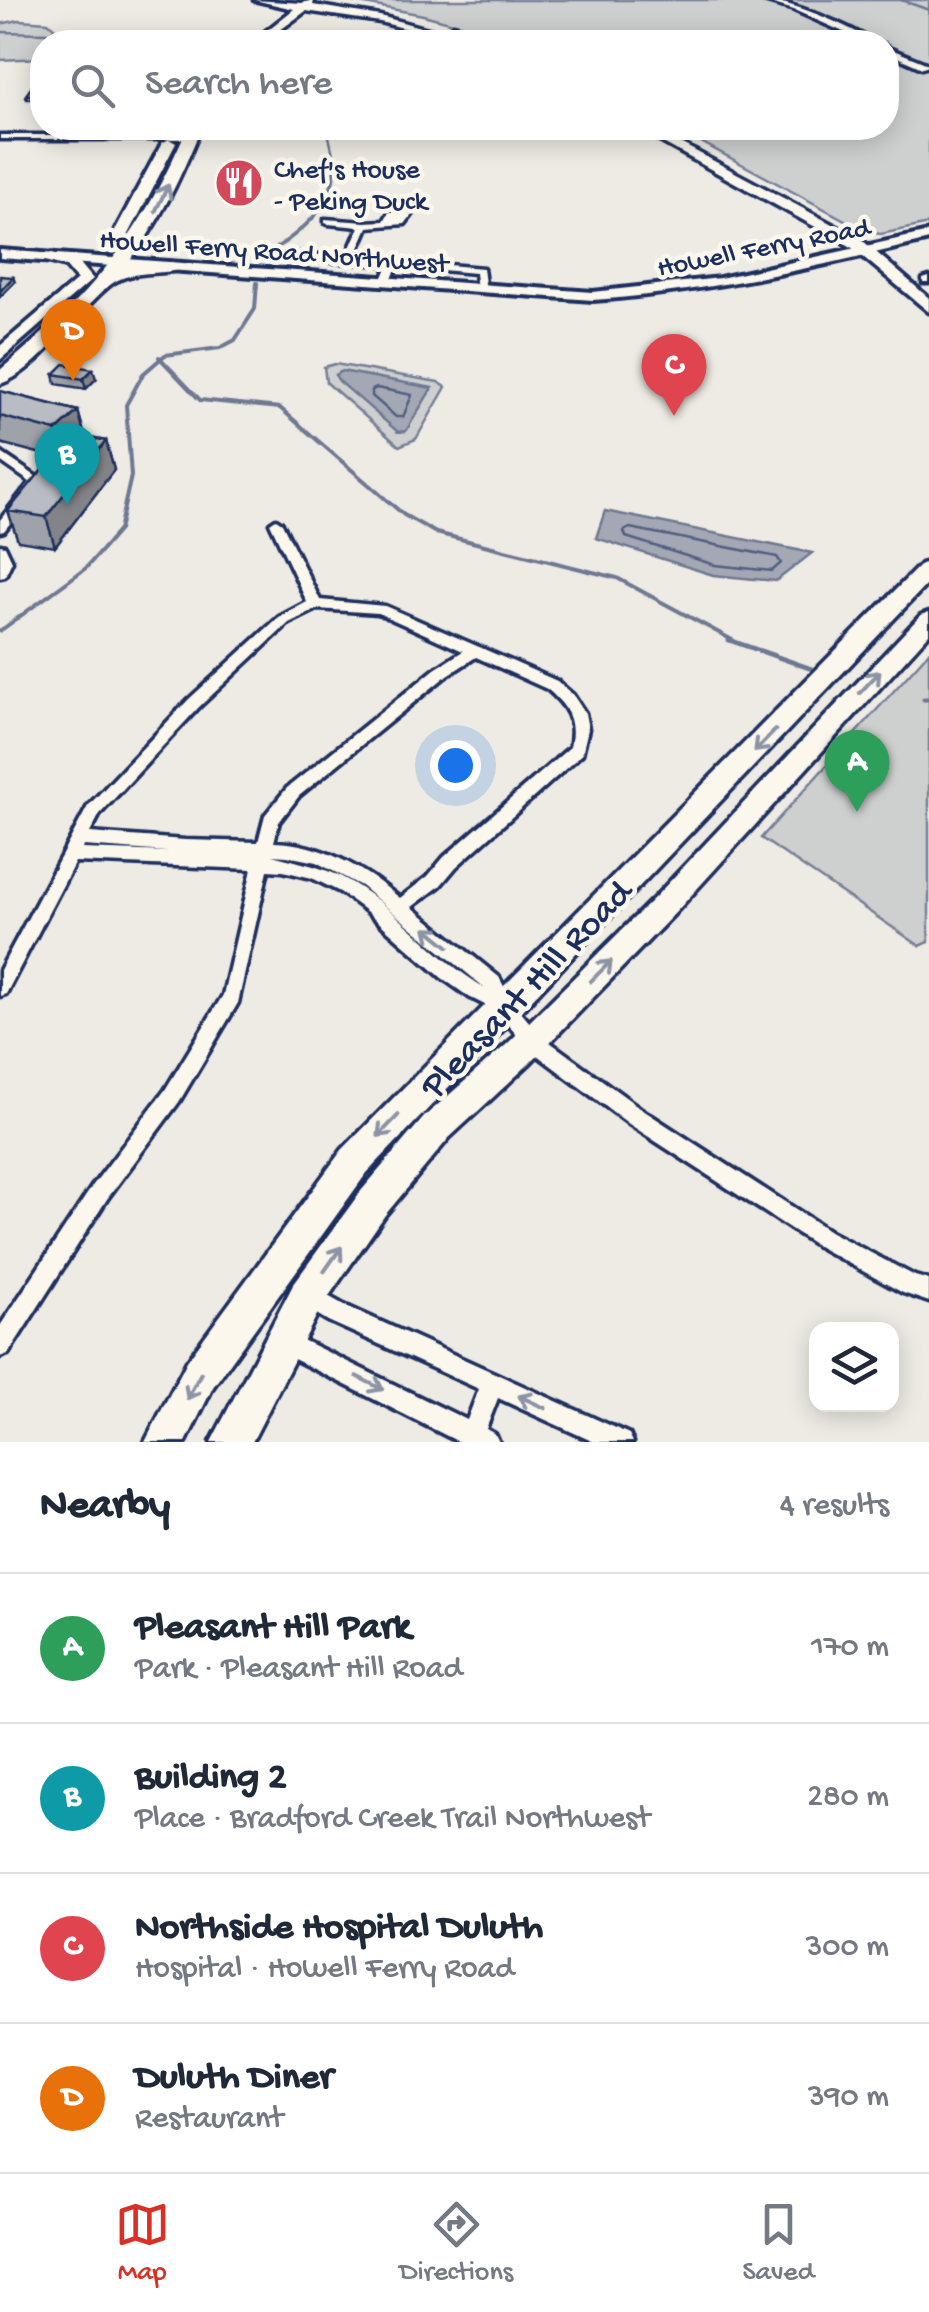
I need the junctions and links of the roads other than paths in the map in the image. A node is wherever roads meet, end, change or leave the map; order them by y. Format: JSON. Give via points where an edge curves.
{"nodes":[{"id":1,"x":259,"y":0,"type":"edge"},
{"id":2,"x":762,"y":0,"type":"edge"},
{"id":3,"x":303,"y":2,"type":"edge"},
{"id":4,"x":259,"y":30,"type":"edge"},
{"id":5,"x":271,"y":30,"type":"edge"},
{"id":6,"x":426,"y":30,"type":"edge"},
{"id":7,"x":457,"y":30,"type":"edge"},
{"id":8,"x":844,"y":30,"type":"edge"},
{"id":9,"x":899,"y":55,"type":"edge"},
{"id":10,"x":924,"y":66,"type":"dead end"},
{"id":11,"x":30,"y":136,"type":"edge"},
{"id":12,"x":0,"y":137,"type":"edge"},
{"id":13,"x":178,"y":140,"type":"edge"},
{"id":14,"x":180,"y":140,"type":"edge"},
{"id":15,"x":666,"y":140,"type":"edge"},
{"id":16,"x":687,"y":140,"type":"edge"},
{"id":17,"x":388,"y":221,"type":"dead end"},
{"id":18,"x":328,"y":222,"type":"dead end"},
{"id":19,"x":365,"y":225,"type":"junction"},
{"id":20,"x":929,"y":236,"type":"edge"},
{"id":21,"x":132,"y":244,"type":"junction"},
{"id":22,"x":876,"y":249,"type":"junction"},
{"id":23,"x":0,"y":254,"type":"edge"},
{"id":24,"x":292,"y":256,"type":"dead end"},
{"id":25,"x":52,"y":258,"type":"junction"},
{"id":26,"x":349,"y":260,"type":"junction"},
{"id":27,"x":109,"y":262,"type":"junction"},
{"id":28,"x":394,"y":263,"type":"junction"},
{"id":29,"x":172,"y":267,"type":"junction"},
{"id":30,"x":92,"y":282,"type":"junction"},
{"id":31,"x":386,"y":282,"type":"junction"},
{"id":32,"x":928,"y":282,"type":"edge"},
{"id":33,"x":482,"y":290,"type":"junction"},
{"id":34,"x":545,"y":295,"type":"joint"},
{"id":35,"x":929,"y":306,"type":"edge"},
{"id":36,"x":0,"y":355,"type":"edge"},
{"id":37,"x":0,"y":380,"type":"edge"},
{"id":38,"x":4,"y":462,"type":"edge"},
{"id":39,"x":276,"y":523,"type":"dead end"},
{"id":40,"x":0,"y":528,"type":"edge"},
{"id":41,"x":0,"y":550,"type":"edge"},
{"id":42,"x":929,"y":569,"type":"edge"},
{"id":43,"x":0,"y":573,"type":"edge"},
{"id":44,"x":315,"y":604,"type":"junction"},
{"id":45,"x":929,"y":620,"type":"edge"},
{"id":46,"x":476,"y":650,"type":"junction"},
{"id":47,"x":77,"y":847,"type":"junction"},
{"id":48,"x":262,"y":856,"type":"junction"},
{"id":49,"x":400,"y":907,"type":"junction"},
{"id":50,"x":0,"y":988,"type":"edge"},
{"id":51,"x":504,"y":1006,"type":"junction"},
{"id":52,"x":532,"y":1040,"type":"junction"},
{"id":53,"x":929,"y":1291,"type":"edge"},
{"id":54,"x":307,"y":1296,"type":"junction"},
{"id":55,"x":282,"y":1341,"type":"junction"},
{"id":56,"x":0,"y":1346,"type":"edge"},
{"id":57,"x":493,"y":1383,"type":"junction"},
{"id":58,"x":476,"y":1440,"type":"edge"},
{"id":59,"x":166,"y":1442,"type":"edge"},
{"id":60,"x":231,"y":1442,"type":"edge"},
{"id":61,"x":621,"y":1442,"type":"edge"}],
"edges":[{"from":1,"to":3,"type":"highway"},
{"from":2,"to":8,"type":"street"},
{"from":3,"to":4,"type":"highway"},
{"from":3,"to":5,"type":"highway"},
{"from":3,"to":6,"type":"highway"},
{"from":3,"to":7,"type":"highway"},
{"from":9,"to":10,"type":"street"},
{"from":11,"to":12,"type":"street"},
{"from":13,"to":27,"type":"highway"},
{"from":21,"to":14,"type":"highway","one_way":true,"via":[[155,212]]},
{"from":15,"to":22,"type":"highway"},
{"from":16,"to":22,"type":"highway"},
{"from":17,"to":19,"type":"street"},
{"from":18,"to":19,"type":"street"},
{"from":19,"to":26,"type":"street"},
{"from":20,"to":22,"type":"street","name":"Howell Ferry Road"},
{"from":21,"to":27,"type":"highway"},
{"from":21,"to":29,"type":"highway","via":[[140,256]]},
{"from":22,"to":32,"type":"highway"},
{"from":22,"to":34,"type":"street","name":"Howell Ferry Road","via":[[694,288]]},
{"from":22,"to":35,"type":"highway"},
{"from":23,"to":25,"type":"street","name":"Howell Ferry Road Northwest"},
{"from":24,"to":26,"type":"street"},
{"from":25,"to":27,"type":"street","name":"Howell Ferry Road Northwest"},
{"from":25,"to":30,"type":"highway","via":[[72,264]]},
{"from":26,"to":28,"type":"street"},
{"from":27,"to":29,"type":"street","name":"Howell Ferry Road Northwest"},
{"from":27,"to":30,"type":"highway"},
{"from":28,"to":31,"type":"street"},
{"from":28,"to":33,"type":"street","via":[[480,270]]},
{"from":29,"to":30,"type":"highway"},
{"from":29,"to":31,"type":"street","name":"Howell Ferry Road Northwest"},
{"from":30,"to":36,"type":"highway"},
{"from":30,"to":37,"type":"highway","via":[[75,312]]},
{"from":31,"to":33,"type":"street","name":"Howell Ferry Road Northwest"},
{"from":33,"to":34,"type":"street","name":"Howell Ferry Road Northwest"},
{"from":38,"to":40,"type":"street","via":[[37,481]]},
{"from":39,"to":44,"type":"street"},
{"from":41,"to":43,"type":"street"},
{"from":42,"to":51,"type":"highway","name":"Pleasant Hill Road","one_way":true},
{"from":44,"to":46,"type":"street","via":[[380,609]]},
{"from":44,"to":47,"type":"street","via":[[284,620],[194,703],[94,810]]},
{"from":52,"to":45,"type":"highway","name":"Pleasant Hill Road","one_way":true},
{"from":46,"to":48,"type":"street","via":[[292,792],[271,820]]},
{"from":46,"to":49,"type":"street","via":[[552,685],[576,704],[583,728],[577,750]]},
{"from":47,"to":48,"type":"street"},
{"from":47,"to":50,"type":"street"},
{"from":48,"to":49,"type":"street","via":[[296,850],[342,866]]},
{"from":48,"to":51,"type":"street","via":[[335,880],[478,996]]},
{"from":48,"to":56,"type":"street","via":[[232,997]]},
{"from":51,"to":49,"type":"street","one_way":true,"via":[[493,983]]},
{"from":51,"to":52,"type":"street"},
{"from":51,"to":59,"type":"highway","name":"Pleasant Hill Road","one_way":true,"via":[[354,1162],[200,1374]]},
{"from":52,"to":53,"type":"street","via":[[668,1140],[824,1239]]},
{"from":54,"to":52,"type":"highway","name":"Pleasant Hill Road","one_way":true,"via":[[437,1126]]},
{"from":54,"to":55,"type":"highway","name":"Pleasant Hill Road"},
{"from":54,"to":57,"type":"street"},
{"from":55,"to":58,"type":"street","one_way":true},
{"from":55,"to":60,"type":"highway","name":"Pleasant Hill Road"},
{"from":57,"to":58,"type":"street"},
{"from":61,"to":57,"type":"street","one_way":true}]}
